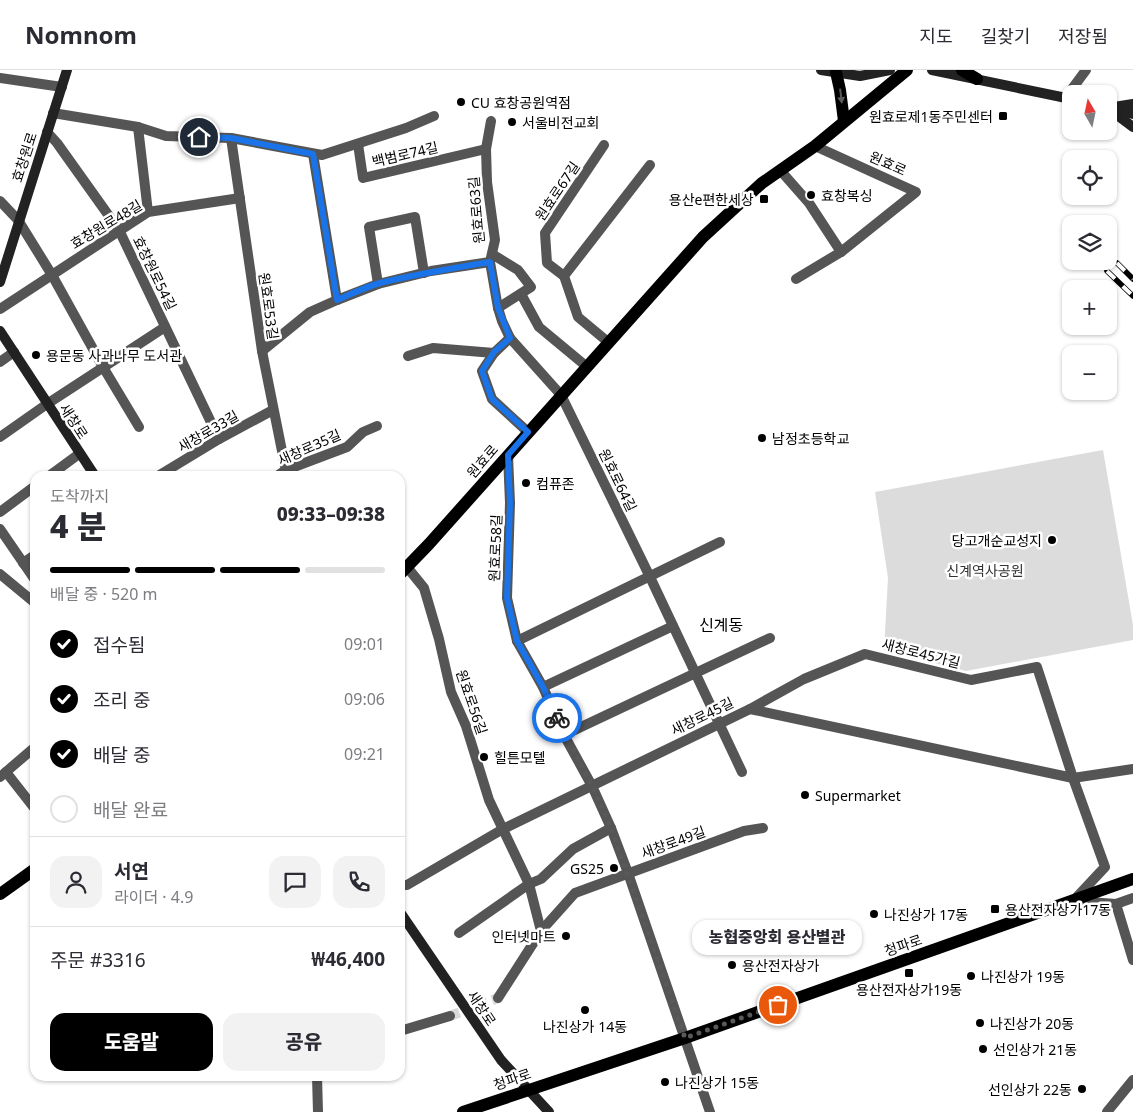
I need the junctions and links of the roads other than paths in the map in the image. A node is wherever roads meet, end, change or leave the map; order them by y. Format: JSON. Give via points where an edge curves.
{"nodes":[{"id":1,"x":67,"y":70,"type":"edge"},
{"id":2,"x":890,"y":70,"type":"edge"},
{"id":3,"x":907,"y":70,"type":"edge"},
{"id":4,"x":932,"y":70,"type":"edge"},
{"id":5,"x":962,"y":70,"type":"edge"},
{"id":6,"x":1086,"y":70,"type":"edge"},
{"id":7,"x":826,"y":71,"type":"edge"},
{"id":8,"x":977,"y":79,"type":"junction"},
{"id":9,"x":1,"y":80,"type":"edge"},
{"id":10,"x":1077,"y":85,"type":"edge"},
{"id":11,"x":62,"y":87,"type":"junction"},
{"id":12,"x":1062,"y":97,"type":"edge"},
{"id":13,"x":1133,"y":104,"type":"edge"},
{"id":14,"x":1118,"y":106,"type":"edge"},
{"id":15,"x":1118,"y":110,"type":"edge"},
{"id":16,"x":53,"y":113,"type":"junction"},
{"id":17,"x":1133,"y":113,"type":"edge"},
{"id":18,"x":1118,"y":115,"type":"edge"},
{"id":19,"x":434,"y":116,"type":"dead end"},
{"id":20,"x":491,"y":121,"type":"dead end"},
{"id":21,"x":844,"y":121,"type":"junction"},
{"id":22,"x":138,"y":127,"type":"junction"},
{"id":23,"x":1133,"y":127,"type":"edge"},
{"id":24,"x":47,"y":132,"type":"junction"},
{"id":25,"x":231,"y":138,"type":"junction"},
{"id":26,"x":358,"y":144,"type":"junction"},
{"id":27,"x":604,"y":145,"type":"dead end"},
{"id":28,"x":815,"y":146,"type":"junction"},
{"id":29,"x":486,"y":149,"type":"junction"},
{"id":30,"x":313,"y":154,"type":"junction"},
{"id":31,"x":650,"y":165,"type":"dead end"},
{"id":32,"x":780,"y":170,"type":"junction"},
{"id":33,"x":240,"y":198,"type":"junction"},
{"id":34,"x":0,"y":201,"type":"edge"},
{"id":35,"x":148,"y":212,"type":"junction"},
{"id":36,"x":18,"y":220,"type":"junction"},
{"id":37,"x":119,"y":230,"type":"junction"},
{"id":38,"x":841,"y":252,"type":"junction"},
{"id":39,"x":491,"y":258,"type":"junction"},
{"id":40,"x":424,"y":273,"type":"junction"},
{"id":41,"x":52,"y":275,"type":"junction"},
{"id":42,"x":564,"y":276,"type":"junction"},
{"id":43,"x":796,"y":279,"type":"dead end"},
{"id":44,"x":0,"y":282,"type":"edge"},
{"id":45,"x":378,"y":284,"type":"junction"},
{"id":46,"x":521,"y":294,"type":"junction"},
{"id":47,"x":337,"y":300,"type":"junction"},
{"id":48,"x":498,"y":308,"type":"junction"},
{"id":49,"x":0,"y":309,"type":"edge"},
{"id":50,"x":165,"y":326,"type":"junction"},
{"id":51,"x":0,"y":331,"type":"edge"},
{"id":52,"x":510,"y":338,"type":"junction"},
{"id":53,"x":608,"y":342,"type":"junction"},
{"id":54,"x":262,"y":351,"type":"junction"},
{"id":55,"x":14,"y":352,"type":"junction"},
{"id":56,"x":494,"y":352,"type":"junction"},
{"id":57,"x":408,"y":356,"type":"dead end"},
{"id":58,"x":0,"y":362,"type":"edge"},
{"id":59,"x":586,"y":366,"type":"junction"},
{"id":60,"x":102,"y":367,"type":"junction"},
{"id":61,"x":561,"y":395,"type":"junction"},
{"id":62,"x":46,"y":404,"type":"junction"},
{"id":63,"x":273,"y":410,"type":"junction"},
{"id":64,"x":377,"y":426,"type":"dead end"},
{"id":65,"x":139,"y":427,"type":"dead end"},
{"id":66,"x":528,"y":432,"type":"junction"},
{"id":67,"x":0,"y":437,"type":"edge"},
{"id":68,"x":219,"y":438,"type":"junction"},
{"id":69,"x":79,"y":454,"type":"junction"},
{"id":70,"x":508,"y":455,"type":"junction"},
{"id":71,"x":55,"y":471,"type":"edge"},
{"id":72,"x":91,"y":471,"type":"edge"},
{"id":73,"x":166,"y":471,"type":"edge"},
{"id":74,"x":283,"y":471,"type":"edge"},
{"id":75,"x":290,"y":471,"type":"edge"},
{"id":76,"x":30,"y":490,"type":"edge"},
{"id":77,"x":0,"y":512,"type":"edge"},
{"id":78,"x":0,"y":529,"type":"edge"},
{"id":79,"x":720,"y":542,"type":"dead end"},
{"id":80,"x":30,"y":559,"type":"edge"},
{"id":81,"x":23,"y":563,"type":"junction"},
{"id":82,"x":405,"y":570,"type":"edge"},
{"id":83,"x":405,"y":572,"type":"edge"},
{"id":84,"x":30,"y":573,"type":"edge"},
{"id":85,"x":0,"y":574,"type":"edge"},
{"id":86,"x":650,"y":577,"type":"junction"},
{"id":87,"x":30,"y":599,"type":"edge"},
{"id":88,"x":673,"y":626,"type":"junction"},
{"id":89,"x":770,"y":638,"type":"dead end"},
{"id":90,"x":517,"y":641,"type":"junction"},
{"id":91,"x":1037,"y":666,"type":"joint"},
{"id":92,"x":696,"y":673,"type":"junction"},
{"id":93,"x":543,"y":687,"type":"junction"},
{"id":94,"x":750,"y":708,"type":"junction"},
{"id":95,"x":719,"y":723,"type":"junction"},
{"id":96,"x":564,"y":735,"type":"junction"},
{"id":97,"x":30,"y":752,"type":"edge"},
{"id":98,"x":1133,"y":769,"type":"edge"},
{"id":99,"x":742,"y":772,"type":"dead end"},
{"id":100,"x":3,"y":775,"type":"edge"},
{"id":101,"x":1073,"y":778,"type":"junction"},
{"id":102,"x":592,"y":786,"type":"junction"},
{"id":103,"x":30,"y":804,"type":"edge"},
{"id":104,"x":611,"y":828,"type":"junction"},
{"id":105,"x":763,"y":828,"type":"dead end"},
{"id":106,"x":503,"y":829,"type":"junction"},
{"id":107,"x":30,"y":873,"type":"edge"},
{"id":108,"x":628,"y":873,"type":"junction"},
{"id":109,"x":1129,"y":880,"type":"edge"},
{"id":110,"x":529,"y":884,"type":"junction"},
{"id":111,"x":405,"y":885,"type":"edge"},
{"id":112,"x":0,"y":894,"type":"edge"},
{"id":113,"x":1133,"y":898,"type":"edge"},
{"id":114,"x":1074,"y":901,"type":"junction"},
{"id":115,"x":1116,"y":904,"type":"junction"},
{"id":116,"x":405,"y":919,"type":"edge"},
{"id":117,"x":541,"y":931,"type":"junction"},
{"id":118,"x":459,"y":934,"type":"dead end"},
{"id":119,"x":1133,"y":960,"type":"edge"},
{"id":120,"x":498,"y":998,"type":"tunnel mouth"},
{"id":121,"x":450,"y":1016,"type":"tunnel mouth"},
{"id":122,"x":405,"y":1030,"type":"edge"},
{"id":123,"x":685,"y":1038,"type":"junction"},
{"id":124,"x":1133,"y":1080,"type":"edge"},
{"id":125,"x":317,"y":1081,"type":"edge"},
{"id":126,"x":528,"y":1089,"type":"junction"},
{"id":127,"x":318,"y":1112,"type":"edge"},
{"id":128,"x":463,"y":1112,"type":"edge"},
{"id":129,"x":549,"y":1112,"type":"edge"},
{"id":130,"x":710,"y":1112,"type":"edge"},
{"id":131,"x":1107,"y":1112,"type":"edge"}],
"edges":[{"from":1,"to":11,"type":"main road","name":"효창원로"},
{"from":2,"to":7,"type":"main road","via":[[860,76]]},
{"from":3,"to":21,"type":"main road","name":"원효로"},
{"from":4,"to":8,"type":"main road"},
{"from":5,"to":8,"type":"main road"},
{"from":6,"to":10,"type":"street"},
{"from":7,"to":21,"type":"main road","one_way":true,"via":[[840,90]]},
{"from":8,"to":12,"type":"main road"},
{"from":9,"to":11,"type":"street"},
{"from":11,"to":16,"type":"main road","name":"효창원로"},
{"from":13,"to":14,"type":"main road"},
{"from":15,"to":17,"type":"main road"},
{"from":16,"to":22,"type":"street","name":"백범로74길"},
{"from":16,"to":24,"type":"main road","name":"효창원로"},
{"from":18,"to":23,"type":"main road"},
{"from":19,"to":26,"type":"street","name":"백범로74길"},
{"from":20,"to":29,"type":"street","name":"원효로63길"},
{"from":21,"to":28,"type":"main road","name":"원효로"},
{"from":22,"to":25,"type":"street","name":"백범로74길","via":[[166,136]]},
{"from":22,"to":35,"type":"street"},
{"from":24,"to":36,"type":"main road","name":"효창원로"},
{"from":24,"to":37,"type":"street","name":"효창원로54길"},
{"from":25,"to":30,"type":"street","name":"백범로74길"},
{"from":25,"to":33,"type":"street","name":"원효로53길"},
{"from":26,"to":29,"type":"street","name":"백범로74길","via":[[363,178]]},
{"from":26,"to":30,"type":"street","name":"백범로74길","via":[[322,155]]},
{"from":27,"to":42,"type":"street","name":"원효로67길","via":[[545,234],[547,263]]},
{"from":28,"to":32,"type":"main road","name":"원효로"},
{"from":28,"to":38,"type":"street","name":"원효로","via":[[916,192]]},
{"from":29,"to":39,"type":"street","name":"원효로63길","via":[[495,240]]},
{"from":30,"to":47,"type":"street"},
{"from":31,"to":42,"type":"street"},
{"from":32,"to":38,"type":"street","via":[[809,203]]},
{"from":32,"to":53,"type":"main road","name":"원효로","via":[[703,237]]},
{"from":33,"to":35,"type":"street","name":"효창원로48길"},
{"from":33,"to":54,"type":"street","name":"원효로53길"},
{"from":34,"to":36,"type":"street"},
{"from":35,"to":37,"type":"street","name":"효창원로48길"},
{"from":36,"to":41,"type":"street"},
{"from":36,"to":44,"type":"main road","name":"효창원로"},
{"from":37,"to":41,"type":"street","name":"효창원로48길"},
{"from":37,"to":50,"type":"street","name":"효창원로54길"},
{"from":38,"to":43,"type":"street","name":"원효로"},
{"from":39,"to":40,"type":"street"},
{"from":39,"to":46,"type":"street","via":[[518,270],[531,287]]},
{"from":39,"to":48,"type":"street","name":"원효로63길"},
{"from":40,"to":45,"type":"street"},
{"from":40,"to":45,"type":"street","via":[[415,217],[369,227]]},
{"from":41,"to":49,"type":"street","name":"효창원로48길"},
{"from":41,"to":60,"type":"street"},
{"from":42,"to":53,"type":"street","name":"원효로67길","via":[[578,317]]},
{"from":45,"to":47,"type":"street"},
{"from":46,"to":48,"type":"street"},
{"from":46,"to":59,"type":"street","via":[[539,326]]},
{"from":47,"to":54,"type":"street","via":[[310,312]]},
{"from":48,"to":52,"type":"street","name":"원효로63길"},
{"from":50,"to":60,"type":"street"},
{"from":50,"to":68,"type":"street","name":"효창원로54길"},
{"from":51,"to":55,"type":"main road","name":"새창로"},
{"from":52,"to":56,"type":"street"},
{"from":52,"to":61,"type":"street","name":"원효로63길"},
{"from":53,"to":59,"type":"main road","name":"원효로"},
{"from":54,"to":63,"type":"street","name":"원효로53길"},
{"from":55,"to":58,"type":"street"},
{"from":55,"to":62,"type":"main road","name":"새창로"},
{"from":56,"to":57,"type":"street","via":[[433,348]]},
{"from":56,"to":66,"type":"street","via":[[482,371],[492,399]]},
{"from":59,"to":61,"type":"main road","name":"원효로"},
{"from":60,"to":62,"type":"street"},
{"from":60,"to":65,"type":"street"},
{"from":61,"to":66,"type":"main road","name":"원효로"},
{"from":61,"to":86,"type":"street","name":"원효로64길"},
{"from":62,"to":67,"type":"street","name":"새창로"},
{"from":62,"to":69,"type":"main road","name":"새창로"},
{"from":63,"to":68,"type":"street","name":"새창로33길"},
{"from":63,"to":74,"type":"street","name":"원효로53길"},
{"from":64,"to":75,"type":"street","name":"새창로35길","via":[[363,432],[347,447]]},
{"from":66,"to":70,"type":"main road","name":"원효로"},
{"from":68,"to":73,"type":"street","name":"새창로33길"},
{"from":69,"to":71,"type":"street","name":"새창로"},
{"from":69,"to":72,"type":"main road","name":"새창로"},
{"from":70,"to":82,"type":"main road","name":"원효로"},
{"from":70,"to":90,"type":"street","name":"원효로58길","via":[[507,598]]},
{"from":76,"to":77,"type":"street"},
{"from":78,"to":81,"type":"street"},
{"from":79,"to":86,"type":"street"},
{"from":80,"to":81,"type":"street"},
{"from":81,"to":84,"type":"street"},
{"from":83,"to":106,"type":"street","name":"원효로56길","via":[[424,588],[451,692],[466,726],[489,800]]},
{"from":85,"to":87,"type":"street"},
{"from":86,"to":88,"type":"street","name":"원효로64길"},
{"from":86,"to":90,"type":"street"},
{"from":88,"to":92,"type":"street","name":"원효로64길"},
{"from":88,"to":93,"type":"street"},
{"from":89,"to":92,"type":"street"},
{"from":90,"to":93,"type":"street","name":"원효로58길"},
{"from":91,"to":94,"type":"street","name":"새창로45가길","via":[[971,680],[865,654],[804,679]]},
{"from":91,"to":101,"type":"street","name":"청파로"},
{"from":92,"to":95,"type":"street","name":"원효로64길"},
{"from":92,"to":96,"type":"street"},
{"from":93,"to":96,"type":"street","name":"원효로58길"},
{"from":94,"to":95,"type":"street","name":"새창로45길"},
{"from":94,"to":101,"type":"street","name":"새창로45길"},
{"from":95,"to":99,"type":"street","name":"원효로64길"},
{"from":95,"to":102,"type":"street","name":"새창로45길"},
{"from":96,"to":102,"type":"street","name":"원효로58길"},
{"from":97,"to":100,"type":"street"},
{"from":98,"to":101,"type":"street"},
{"from":100,"to":103,"type":"street"},
{"from":101,"to":114,"type":"street","name":"청파로","via":[[1105,866]]},
{"from":102,"to":104,"type":"street"},
{"from":102,"to":106,"type":"street","name":"새창로45길"},
{"from":104,"to":108,"type":"street"},
{"from":104,"to":110,"type":"street","via":[[573,849],[541,879]]},
{"from":105,"to":108,"type":"street","name":"새창로49길","via":[[744,831]]},
{"from":106,"to":110,"type":"street","name":"원효로56길"},
{"from":106,"to":111,"type":"street","name":"새창로45길"},
{"from":107,"to":112,"type":"main road"},
{"from":108,"to":117,"type":"street","name":"새창로49길","via":[[575,893]]},
{"from":108,"to":123,"type":"street"},
{"from":109,"to":114,"type":"main road","name":"청파로"},
{"from":110,"to":117,"type":"street","name":"원효로56길"},
{"from":110,"to":118,"type":"street"},
{"from":113,"to":115,"type":"street"},
{"from":114,"to":115,"type":"street"},
{"from":114,"to":123,"type":"main road","name":"청파로"},
{"from":115,"to":119,"type":"street"},
{"from":116,"to":126,"type":"main road","name":"새창로","via":[[501,1060]]},
{"from":117,"to":120,"type":"street","name":"새창로49길"},
{"from":121,"to":122,"type":"street"},
{"from":123,"to":126,"type":"main road","name":"청파로"},
{"from":123,"to":130,"type":"street"},
{"from":124,"to":131,"type":"street"},
{"from":125,"to":127,"type":"street"},
{"from":126,"to":128,"type":"main road","name":"청파로"},
{"from":126,"to":129,"type":"main road","name":"새창로"}]}
